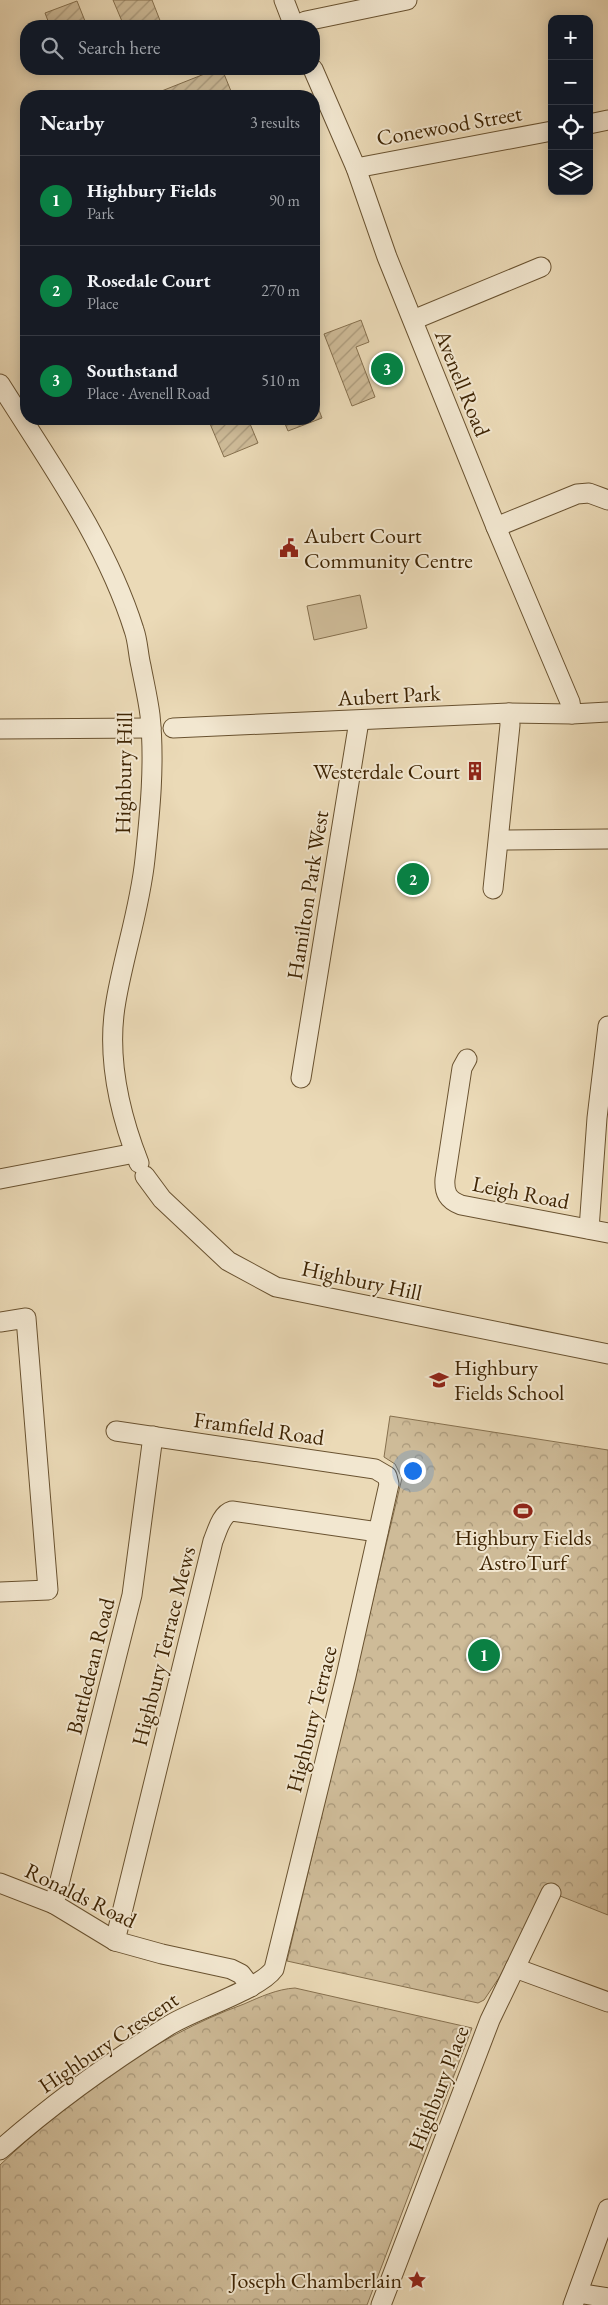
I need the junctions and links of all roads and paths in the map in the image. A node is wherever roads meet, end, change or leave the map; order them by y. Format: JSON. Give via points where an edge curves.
{"nodes":[{"id":1,"x":284,"y":0,"type":"edge"},
{"id":2,"x":407,"y":0,"type":"edge"},
{"id":3,"x":292,"y":20,"type":"edge"},
{"id":4,"x":311,"y":20,"type":"edge"},
{"id":5,"x":316,"y":75,"type":"edge"},
{"id":6,"x":608,"y":120,"type":"edge"},
{"id":7,"x":593,"y":123,"type":"edge"},
{"id":8,"x":548,"y":132,"type":"edge"},
{"id":9,"x":356,"y":168,"type":"junction"},
{"id":10,"x":541,"y":267,"type":"dead end"},
{"id":11,"x":413,"y":320,"type":"junction"},
{"id":12,"x":0,"y":384,"type":"edge"},
{"id":13,"x":20,"y":416,"type":"edge"},
{"id":14,"x":26,"y":425,"type":"edge"},
{"id":15,"x":608,"y":500,"type":"edge"},
{"id":16,"x":496,"y":527,"type":"junction"},
{"id":17,"x":608,"y":712,"type":"edge"},
{"id":18,"x":509,"y":713,"type":"junction"},
{"id":19,"x":572,"y":714,"type":"junction"},
{"id":20,"x":359,"y":721,"type":"junction"},
{"id":21,"x":151,"y":728,"type":"junction"},
{"id":22,"x":173,"y":728,"type":"dead end"},
{"id":23,"x":0,"y":729,"type":"edge"},
{"id":24,"x":608,"y":839,"type":"edge"},
{"id":25,"x":499,"y":840,"type":"junction"},
{"id":26,"x":493,"y":889,"type":"dead end"},
{"id":27,"x":608,"y":1026,"type":"edge"},
{"id":28,"x":467,"y":1059,"type":"dead end"},
{"id":29,"x":301,"y":1078,"type":"dead end"},
{"id":30,"x":140,"y":1164,"type":"junction"},
{"id":31,"x":0,"y":1179,"type":"edge"},
{"id":32,"x":589,"y":1229,"type":"junction"},
{"id":33,"x":608,"y":1233,"type":"edge"},
{"id":34,"x":0,"y":1322,"type":"edge"},
{"id":35,"x":608,"y":1354,"type":"edge"},
{"id":36,"x":116,"y":1431,"type":"dead end"},
{"id":37,"x":153,"y":1436,"type":"junction"},
{"id":38,"x":389,"y":1480,"type":"joint"},
{"id":39,"x":378,"y":1532,"type":"junction"},
{"id":40,"x":0,"y":1592,"type":"edge"},
{"id":41,"x":0,"y":1883,"type":"edge"},
{"id":42,"x":551,"y":1893,"type":"dead end"},
{"id":43,"x":54,"y":1904,"type":"junction"},
{"id":44,"x":115,"y":1941,"type":"junction"},
{"id":45,"x":274,"y":1968,"type":"joint"},
{"id":46,"x":515,"y":1968,"type":"junction"},
{"id":47,"x":251,"y":1987,"type":"junction"},
{"id":48,"x":608,"y":2002,"type":"edge"},
{"id":49,"x":0,"y":2150,"type":"edge"},
{"id":50,"x":608,"y":2209,"type":"edge"},
{"id":51,"x":608,"y":2298,"type":"edge"},
{"id":52,"x":575,"y":2299,"type":"edge"},
{"id":53,"x":381,"y":2305,"type":"edge"}],
"edges":[{"from":1,"to":3,"type":"street"},
{"from":2,"to":4,"type":"street"},
{"from":5,"to":9,"type":"street","name":"Avenell Road"},
{"from":6,"to":7,"type":"street"},
{"from":8,"to":9,"type":"street","name":"Conewood Street"},
{"from":9,"to":11,"type":"street","name":"Avenell Road"},
{"from":10,"to":11,"type":"street"},
{"from":11,"to":16,"type":"street","name":"Avenell Road"},
{"from":12,"to":13,"type":"street","name":"Highbury Hill"},
{"from":14,"to":21,"type":"street","name":"Highbury Hill","via":[[88,525],[121,594],[135,632]]},
{"from":15,"to":16,"type":"street","via":[[589,493],[577,494]]},
{"from":16,"to":19,"type":"street","name":"Avenell Road","via":[[570,702]]},
{"from":17,"to":19,"type":"street","name":"Aubert Park"},
{"from":18,"to":19,"type":"street","name":"Aubert Park"},
{"from":18,"to":20,"type":"street","name":"Aubert Park"},
{"from":18,"to":25,"type":"street"},
{"from":20,"to":22,"type":"street","name":"Aubert Park"},
{"from":20,"to":29,"type":"street","name":"Hamilton Park West"},
{"from":21,"to":23,"type":"street"},
{"from":21,"to":30,"type":"street","name":"Highbury Hill","via":[[152,784],[145,861],[116,1002],[112,1044],[119,1096]]},
{"from":24,"to":25,"type":"street"},
{"from":25,"to":26,"type":"street"},
{"from":27,"to":32,"type":"street"},
{"from":28,"to":32,"type":"street","name":"Leigh Road","via":[[462,1068],[445,1179],[447,1196],[461,1205]]},
{"from":30,"to":31,"type":"street"},
{"from":30,"to":35,"type":"street","name":"Highbury Hill","via":[[162,1199],[228,1261],[276,1287]]},
{"from":32,"to":33,"type":"street","name":"Leigh Road"},
{"from":34,"to":40,"type":"street","via":[[26,1318],[48,1590]]},
{"from":36,"to":37,"type":"street","name":"Framfield Road"},
{"from":37,"to":38,"type":"street","name":"Framfield Road","via":[[375,1469],[383,1472]]},
{"from":37,"to":43,"type":"street","name":"Battledean Road","via":[[132,1595]]},
{"from":38,"to":39,"type":"street","name":"Highbury Terrace"},
{"from":39,"to":44,"type":"street","name":"Highbury Terrace Mews","via":[[232,1511],[224,1517],[213,1541]]},
{"from":39,"to":45,"type":"street","name":"Highbury Terrace"},
{"from":41,"to":43,"type":"street","name":"Ronalds Road"},
{"from":42,"to":46,"type":"street","name":"Highbury Place"},
{"from":43,"to":44,"type":"street","name":"Ronalds Road"},
{"from":44,"to":47,"type":"street","name":"Ronalds Road","via":[[207,1965],[215,1964],[241,1974]]},
{"from":45,"to":47,"type":"street","name":"Highbury Crescent"},
{"from":46,"to":48,"type":"street"},
{"from":46,"to":53,"type":"street","name":"Highbury Place","via":[[481,2041]]},
{"from":47,"to":49,"type":"street","name":"Highbury Crescent","via":[[169,2025],[59,2100]]},
{"from":50,"to":52,"type":"street"},
{"from":51,"to":52,"type":"street"}]}
